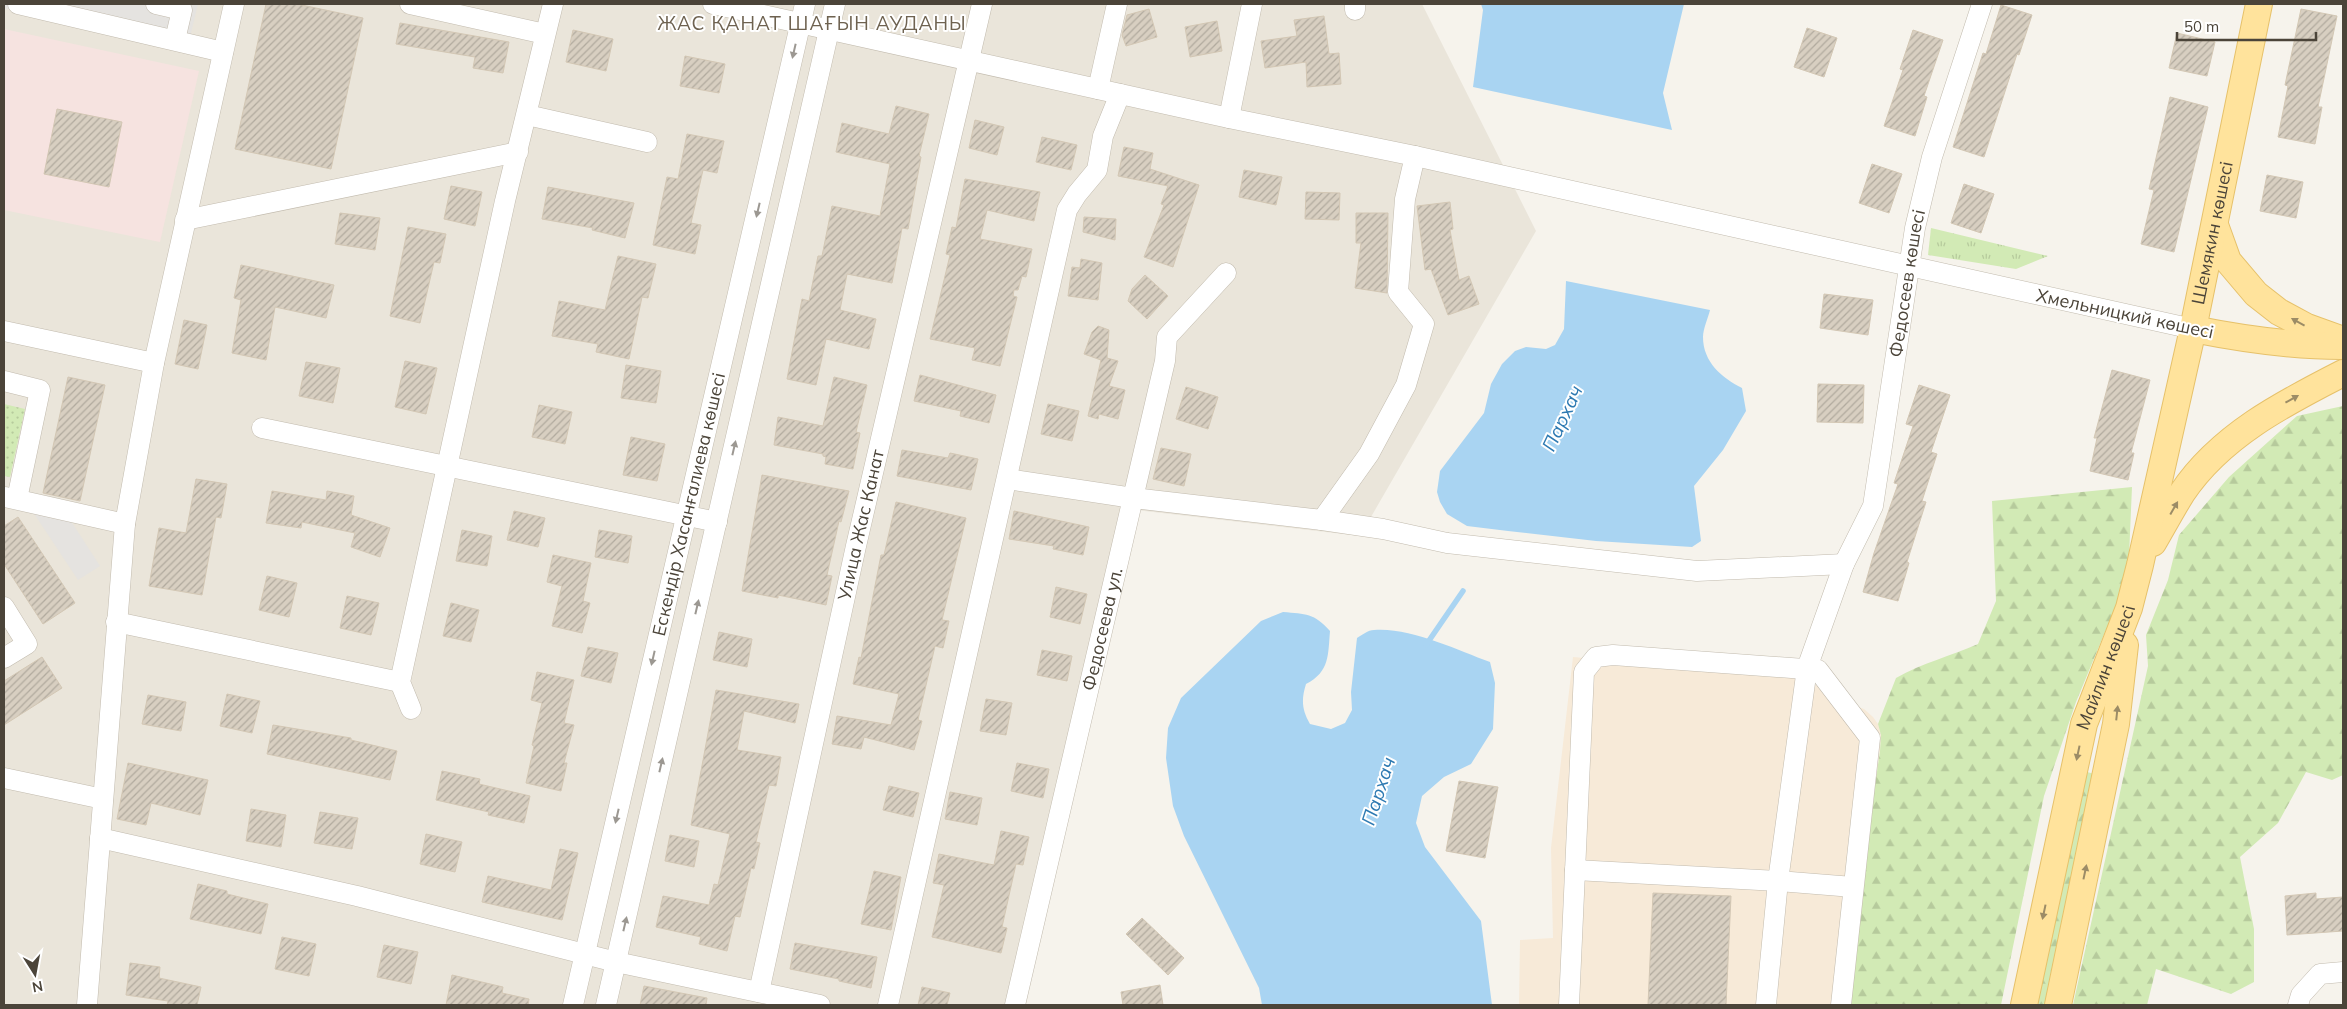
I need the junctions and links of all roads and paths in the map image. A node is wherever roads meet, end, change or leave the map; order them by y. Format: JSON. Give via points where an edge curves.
{"nodes":[{"id":1,"x":18,"y":4,"type":"edge"},
{"id":2,"x":156,"y":4,"type":"edge"},
{"id":3,"x":234,"y":4,"type":"edge"},
{"id":4,"x":410,"y":4,"type":"edge"},
{"id":5,"x":552,"y":4,"type":"edge"},
{"id":6,"x":714,"y":4,"type":"edge"},
{"id":7,"x":805,"y":4,"type":"edge"},
{"id":8,"x":835,"y":4,"type":"edge"},
{"id":9,"x":982,"y":4,"type":"edge"},
{"id":10,"x":1117,"y":4,"type":"edge"},
{"id":11,"x":1252,"y":4,"type":"edge"},
{"id":12,"x":1982,"y":4,"type":"edge"},
{"id":13,"x":2259,"y":4,"type":"edge"},
{"id":14,"x":801,"y":23,"type":"junction"},
{"id":15,"x":829,"y":30,"type":"junction"},
{"id":16,"x":545,"y":34,"type":"junction"},
{"id":17,"x":175,"y":40,"type":"junction"},
{"id":18,"x":223,"y":52,"type":"junction"},
{"id":19,"x":968,"y":60,"type":"junction"},
{"id":20,"x":1098,"y":89,"type":"junction"},
{"id":21,"x":1120,"y":94,"type":"junction"},
{"id":22,"x":526,"y":115,"type":"junction"},
{"id":23,"x":1229,"y":118,"type":"junction"},
{"id":24,"x":647,"y":142,"type":"dead end"},
{"id":25,"x":518,"y":152,"type":"junction"},
{"id":26,"x":1415,"y":156,"type":"junction"},
{"id":27,"x":185,"y":220,"type":"junction"},
{"id":28,"x":2215,"y":224,"type":"junction"},
{"id":29,"x":1909,"y":266,"type":"junction"},
{"id":30,"x":1226,"y":273,"type":"dead end"},
{"id":31,"x":2193,"y":329,"type":"junction"},
{"id":32,"x":4,"y":331,"type":"edge"},
{"id":33,"x":2343,"y":340,"type":"edge"},
{"id":34,"x":2343,"y":346,"type":"edge"},
{"id":35,"x":154,"y":363,"type":"junction"},
{"id":36,"x":2343,"y":373,"type":"edge"},
{"id":37,"x":4,"y":381,"type":"edge"},
{"id":38,"x":262,"y":428,"type":"dead end"},
{"id":39,"x":448,"y":466,"type":"junction"},
{"id":40,"x":1006,"y":479,"type":"junction"},
{"id":41,"x":10,"y":498,"type":"edge"},
{"id":42,"x":1133,"y":498,"type":"junction"},
{"id":43,"x":686,"y":516,"type":"junction"},
{"id":44,"x":1322,"y":520,"type":"junction"},
{"id":45,"x":717,"y":522,"type":"junction"},
{"id":46,"x":125,"y":524,"type":"junction"},
{"id":47,"x":1844,"y":564,"type":"junction"},
{"id":48,"x":2140,"y":565,"type":"junction"},
{"id":49,"x":4,"y":607,"type":"edge"},
{"id":50,"x":2129,"y":608,"type":"junction"},
{"id":51,"x":116,"y":622,"type":"junction"},
{"id":52,"x":4,"y":658,"type":"edge"},
{"id":53,"x":1807,"y":668,"type":"junction"},
{"id":54,"x":400,"y":682,"type":"junction"},
{"id":55,"x":411,"y":709,"type":"dead end"},
{"id":56,"x":4,"y":778,"type":"edge"},
{"id":57,"x":103,"y":799,"type":"junction"},
{"id":58,"x":100,"y":838,"type":"junction"},
{"id":59,"x":1575,"y":870,"type":"junction"},
{"id":60,"x":1778,"y":880,"type":"junction"},
{"id":61,"x":1853,"y":888,"type":"junction"},
{"id":62,"x":585,"y":953,"type":"junction"},
{"id":63,"x":616,"y":962,"type":"junction"},
{"id":64,"x":2343,"y":972,"type":"edge"},
{"id":65,"x":759,"y":992,"type":"junction"},
{"id":66,"x":87,"y":1005,"type":"edge"},
{"id":67,"x":573,"y":1005,"type":"edge"},
{"id":68,"x":606,"y":1005,"type":"edge"},
{"id":69,"x":820,"y":1005,"type":"edge"},
{"id":70,"x":888,"y":1005,"type":"edge"},
{"id":71,"x":1015,"y":1005,"type":"edge"},
{"id":72,"x":1569,"y":1005,"type":"edge"},
{"id":73,"x":1766,"y":1005,"type":"edge"},
{"id":74,"x":1841,"y":1005,"type":"edge"},
{"id":75,"x":2024,"y":1005,"type":"edge"},
{"id":76,"x":2058,"y":1005,"type":"edge"},
{"id":77,"x":2298,"y":1005,"type":"edge"}],
"edges":[{"from":1,"to":17,"type":"street"},
{"from":2,"to":17,"type":"street","via":[[182,10]]},
{"from":3,"to":18,"type":"street"},
{"from":4,"to":16,"type":"street"},
{"from":5,"to":16,"type":"street"},
{"from":6,"to":14,"type":"street","name":"Хмельницкий көшесі"},
{"from":7,"to":14,"type":"street","name":"Ескендір Хасанғалиева көшесі"},
{"from":8,"to":15,"type":"street","name":"Ескендір Хасанғалиева көшесі"},
{"from":9,"to":19,"type":"street","name":"Улица Жас Канат"},
{"from":10,"to":20,"type":"street"},
{"from":11,"to":23,"type":"street"},
{"from":12,"to":29,"type":"street","name":"Федосеев көшесі","via":[[1932,157]]},
{"from":13,"to":28,"type":"main road","name":"Шемякин көшесі"},
{"from":14,"to":15,"type":"street","name":"Хмельницкий көшесі"},
{"from":14,"to":43,"type":"street","name":"Ескендір Хасанғалиева көшесі","one_way":true},
{"from":15,"to":19,"type":"street","name":"Хмельницкий көшесі"},
{"from":45,"to":15,"type":"street","name":"Ескендір Хасанғалиева көшесі","one_way":true},
{"from":16,"to":22,"type":"street"},
{"from":17,"to":18,"type":"street"},
{"from":18,"to":27,"type":"street"},
{"from":19,"to":20,"type":"street","name":"Хмельницкий көшесі"},
{"from":19,"to":65,"type":"street","name":"Улица Жас Канат","via":[[849,574]]},
{"from":20,"to":21,"type":"street","name":"Хмельницкий көшесі"},
{"from":21,"to":23,"type":"street","name":"Хмельницкий көшесі"},
{"from":21,"to":40,"type":"street","via":[[1103,136],[1097,170],[1067,210]]},
{"from":22,"to":24,"type":"street"},
{"from":22,"to":25,"type":"street"},
{"from":23,"to":26,"type":"street","name":"Хмельницкий көшесі"},
{"from":25,"to":27,"type":"street"},
{"from":25,"to":39,"type":"street"},
{"from":26,"to":29,"type":"street","name":"Хмельницкий көшесі"},
{"from":26,"to":44,"type":"street","via":[[1405,199],[1398,292],[1424,324],[1406,385],[1369,454]]},
{"from":27,"to":35,"type":"street"},
{"from":28,"to":31,"type":"main road","name":"Шемякин көшесі"},
{"from":33,"to":28,"type":"main road","one_way":true,"via":[[2307,327],[2279,312],[2256,294],[2228,261]]},
{"from":29,"to":31,"type":"street","name":"Хмельницкий көшесі"},
{"from":29,"to":47,"type":"street","name":"Федосеев көшесі","via":[[1873,506]]},
{"from":30,"to":42,"type":"street","name":"Федосеева ул.","via":[[1167,337],[1165,361]]},
{"from":31,"to":34,"type":"main road","name":"Хмельницкий көшесі","via":[[2252,341]]},
{"from":31,"to":48,"type":"main road","name":"Шемякин көшесі"},
{"from":32,"to":35,"type":"street"},
{"from":35,"to":46,"type":"street"},
{"from":48,"to":36,"type":"main road","one_way":true,"via":[[2183,492],[2213,457],[2246,428]]},
{"from":37,"to":41,"type":"street","via":[[40,390]]},
{"from":38,"to":39,"type":"street"},
{"from":39,"to":43,"type":"street"},
{"from":39,"to":54,"type":"street"},
{"from":40,"to":42,"type":"street"},
{"from":40,"to":70,"type":"street"},
{"from":41,"to":46,"type":"street"},
{"from":42,"to":44,"type":"street"},
{"from":42,"to":71,"type":"street","name":"Федосеева ул."},
{"from":43,"to":45,"type":"street"},
{"from":43,"to":62,"type":"street","name":"Ескендір Хасанғалиева көшесі","one_way":true},
{"from":44,"to":47,"type":"street","via":[[1447,543],[1697,571]]},
{"from":63,"to":45,"type":"street","name":"Ескендір Хасанғалиева көшесі","one_way":true},
{"from":46,"to":51,"type":"street"},
{"from":47,"to":53,"type":"street","name":"Федосеев көшесі"},
{"from":48,"to":50,"type":"main road","name":"Шемякин көшесі"},
{"from":49,"to":52,"type":"street","via":[[27,644]]},
{"from":50,"to":75,"type":"main road","name":"Майлин көшесі","one_way":true,"via":[[2084,724]]},
{"from":76,"to":50,"type":"main road","name":"Майлин көшесі","one_way":true,"via":[[2116,724]]},
{"from":51,"to":54,"type":"street"},
{"from":51,"to":57,"type":"street"},
{"from":53,"to":59,"type":"street","via":[[1613,655],[1596,657],[1584,672]]},
{"from":53,"to":60,"type":"street","name":"Федосеев көшесі"},
{"from":53,"to":61,"type":"street","via":[[1818,670],[1870,738]]},
{"from":54,"to":55,"type":"street"},
{"from":56,"to":57,"type":"street"},
{"from":57,"to":58,"type":"street"},
{"from":58,"to":62,"type":"street","via":[[357,896]]},
{"from":58,"to":66,"type":"street"},
{"from":59,"to":60,"type":"street"},
{"from":59,"to":72,"type":"street"},
{"from":60,"to":61,"type":"street"},
{"from":60,"to":73,"type":"street","name":"Федосеев көшесі"},
{"from":61,"to":74,"type":"street"},
{"from":62,"to":63,"type":"street"},
{"from":62,"to":67,"type":"street","name":"Ескендір Хасанғалиева көшесі"},
{"from":63,"to":65,"type":"street"},
{"from":63,"to":68,"type":"street","name":"Ескендір Хасанғалиева көшесі"},
{"from":64,"to":77,"type":"street","via":[[2320,974],[2301,996]]},
{"from":65,"to":69,"type":"street"}]}
